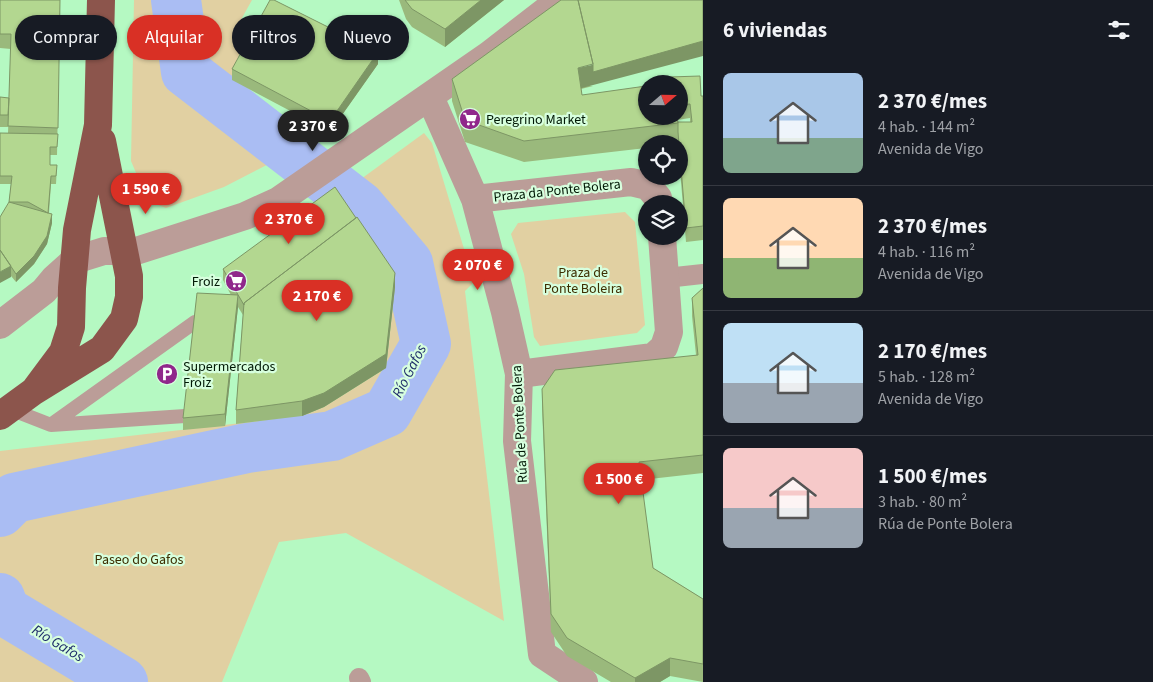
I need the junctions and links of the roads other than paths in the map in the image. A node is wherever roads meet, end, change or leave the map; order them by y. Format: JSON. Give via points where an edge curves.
{"nodes":[{"id":1,"x":101,"y":0,"type":"edge"},
{"id":2,"x":560,"y":0,"type":"edge"},
{"id":3,"x":430,"y":97,"type":"junction"},
{"id":4,"x":98,"y":125,"type":"junction"},
{"id":5,"x":656,"y":195,"type":"edge"},
{"id":6,"x":475,"y":199,"type":"junction"},
{"id":7,"x":117,"y":217,"type":"junction"},
{"id":8,"x":156,"y":244,"type":"junction"},
{"id":9,"x":663,"y":245,"type":"edge"},
{"id":10,"x":125,"y":252,"type":"junction"},
{"id":11,"x":75,"y":260,"type":"junction"},
{"id":12,"x":703,"y":274,"type":"edge"},
{"id":13,"x":666,"y":278,"type":"junction"},
{"id":14,"x":8,"y":320,"type":"edge"},
{"id":15,"x":195,"y":322,"type":"edge"},
{"id":16,"x":518,"y":374,"type":"junction"},
{"id":17,"x":34,"y":391,"type":"junction"},
{"id":18,"x":5,"y":412,"type":"edge"},
{"id":19,"x":185,"y":416,"type":"edge"},
{"id":20,"x":51,"y":424,"type":"junction"},
{"id":21,"x":584,"y":682,"type":"edge"}],
"edges":[{"from":1,"to":4,"type":"highway"},
{"from":2,"to":3,"type":"street"},
{"from":3,"to":6,"type":"street","name":"Rúa de Ponte Bolera"},
{"from":3,"to":8,"type":"street","via":[[263,209]]},
{"from":4,"to":7,"type":"highway"},
{"from":4,"to":11,"type":"highway","via":[[77,230]]},
{"from":5,"to":6,"type":"street","name":"Praza da Ponte Bolera","via":[[648,186],[631,182]]},
{"from":6,"to":16,"type":"street","name":"Rúa de Ponte Bolera","via":[[506,312]]},
{"from":7,"to":8,"type":"street","via":[[142,238]]},
{"from":7,"to":10,"type":"highway"},
{"from":8,"to":10,"type":"street"},
{"from":9,"to":13,"type":"street"},
{"from":10,"to":11,"type":"street","via":[[104,251]]},
{"from":10,"to":17,"type":"highway","via":[[129,297],[124,319],[114,335],[102,349]]},
{"from":11,"to":14,"type":"street"},
{"from":11,"to":17,"type":"highway","via":[[71,327],[63,352]]},
{"from":12,"to":13,"type":"street"},
{"from":13,"to":16,"type":"street","via":[[669,332],[664,347],[653,357]]},
{"from":15,"to":20,"type":"lane"},
{"from":16,"to":21,"type":"street","name":"Rúa de Ponte Bolera","via":[[517,441],[542,654]]},
{"from":17,"to":18,"type":"highway"},
{"from":18,"to":20,"type":"lane"},
{"from":19,"to":20,"type":"lane"}]}
